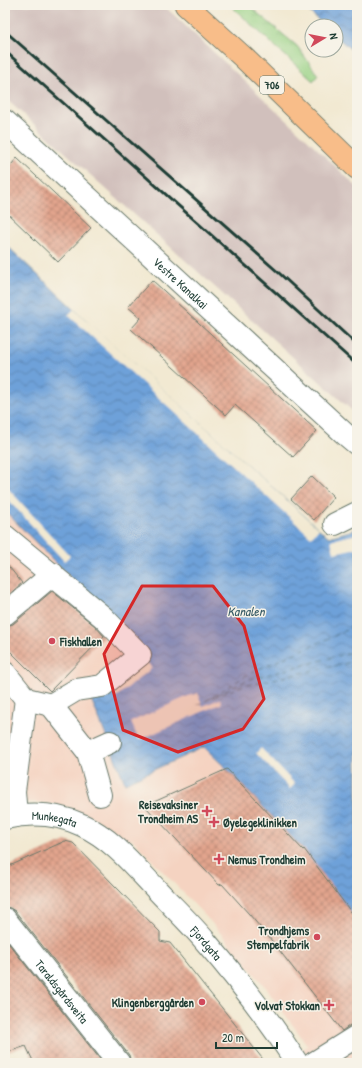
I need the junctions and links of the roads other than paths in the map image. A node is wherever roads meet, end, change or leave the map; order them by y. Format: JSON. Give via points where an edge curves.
{"nodes":[{"id":1,"x":186,"y":5,"type":"edge"},
{"id":2,"x":5,"y":121,"type":"edge"},
{"id":3,"x":357,"y":168,"type":"edge"},
{"id":4,"x":357,"y":444,"type":"edge"},
{"id":5,"x":357,"y":513,"type":"edge"},
{"id":6,"x":335,"y":524,"type":"dead end"},
{"id":7,"x":5,"y":536,"type":"edge"},
{"id":8,"x":53,"y":574,"type":"junction"},
{"id":9,"x":5,"y":614,"type":"edge"},
{"id":10,"x":5,"y":674,"type":"edge"},
{"id":11,"x":26,"y":699,"type":"junction"},
{"id":12,"x":51,"y":705,"type":"junction"},
{"id":13,"x":110,"y":742,"type":"dead end"},
{"id":14,"x":88,"y":752,"type":"junction"},
{"id":15,"x":100,"y":795,"type":"dead end"},
{"id":16,"x":10,"y":817,"type":"edge"},
{"id":17,"x":101,"y":836,"type":"joint"},
{"id":18,"x":5,"y":919,"type":"edge"},
{"id":19,"x":357,"y":1036,"type":"edge"},
{"id":20,"x":119,"y":1063,"type":"edge"},
{"id":21,"x":298,"y":1063,"type":"edge"},
{"id":22,"x":314,"y":1063,"type":"edge"}],
"edges":[{"from":1,"to":3,"type":"highway","number":"706"},
{"from":2,"to":4,"type":"street","name":"Vestre Kanalkai"},
{"from":5,"to":6,"type":"street"},
{"from":7,"to":8,"type":"street"},
{"from":8,"to":9,"type":"street"},
{"from":8,"to":12,"type":"street","via":[[103,617],[140,654],[102,686],[76,690]]},
{"from":10,"to":11,"type":"street"},
{"from":11,"to":12,"type":"street"},
{"from":11,"to":16,"type":"street"},
{"from":12,"to":14,"type":"street"},
{"from":13,"to":14,"type":"street"},
{"from":14,"to":15,"type":"street"},
{"from":16,"to":17,"type":"street","name":"Munkegata","via":[[43,815],[65,819]]},
{"from":17,"to":21,"type":"street","name":"Fjordgata","via":[[118,848],[205,941],[273,1026]]},
{"from":18,"to":20,"type":"street","name":"Taraldsgårdsveita"},
{"from":19,"to":22,"type":"street"}]}
